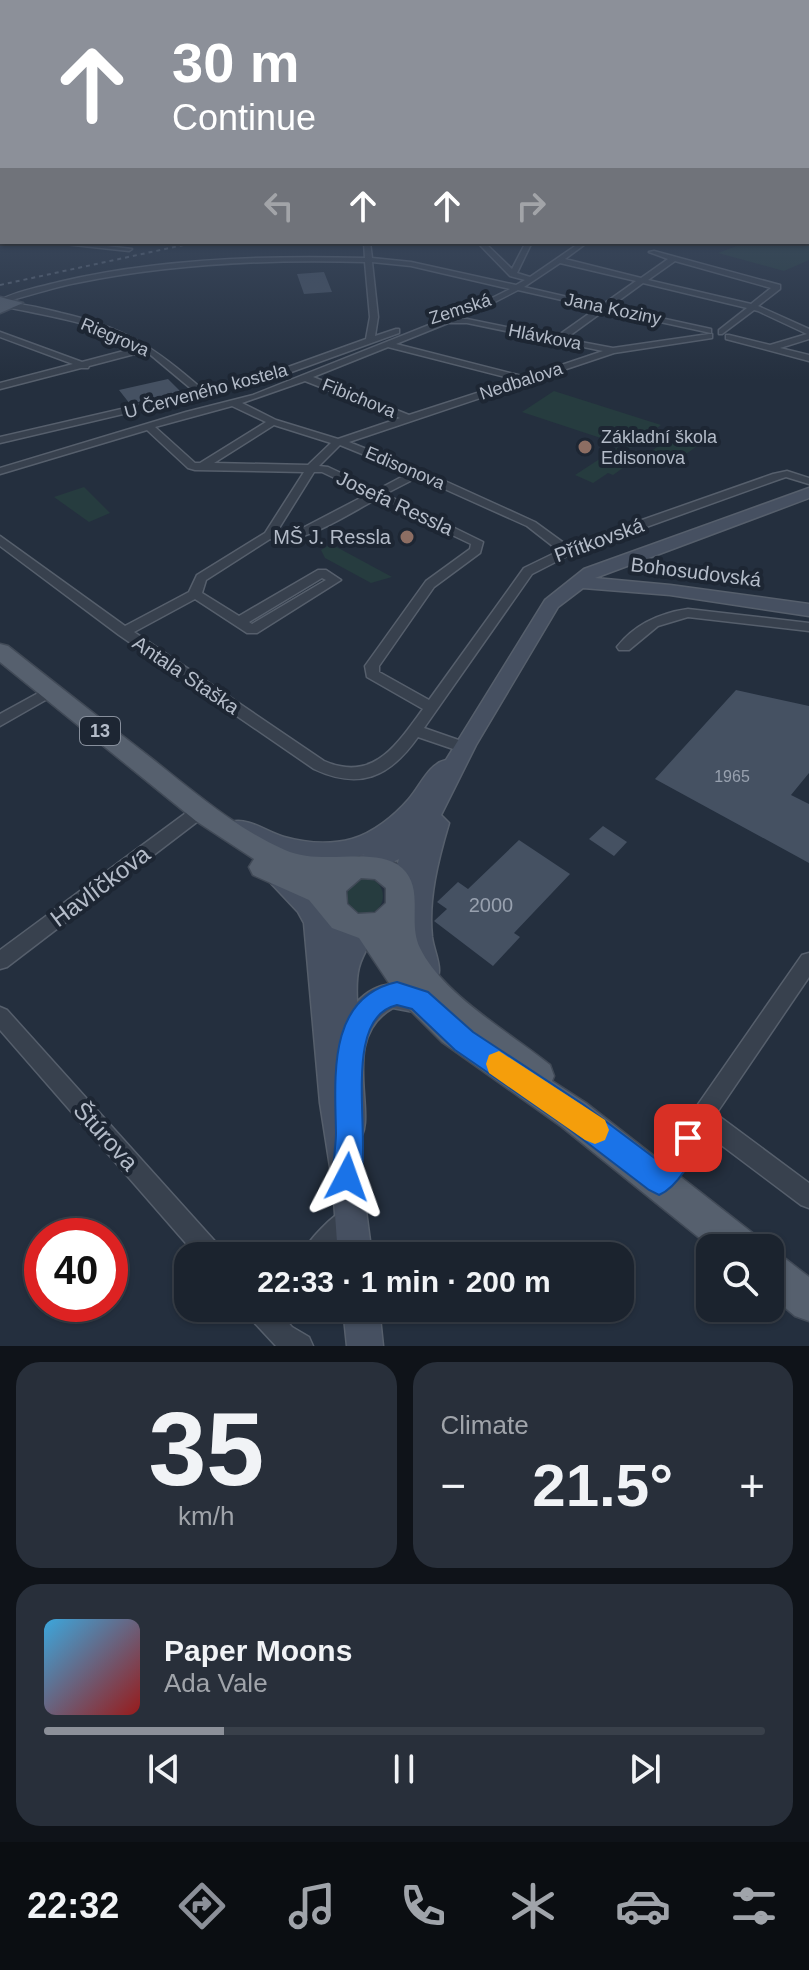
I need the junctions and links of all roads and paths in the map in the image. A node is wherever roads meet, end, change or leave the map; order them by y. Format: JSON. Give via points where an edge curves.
{"nodes":[{"id":1,"x":368,"y":254,"type":"edge"},
{"id":2,"x":492,"y":254,"type":"edge"},
{"id":3,"x":523,"y":254,"type":"edge"},
{"id":4,"x":567,"y":254,"type":"edge"},
{"id":5,"x":659,"y":254,"type":"edge"},
{"id":6,"x":674,"y":258,"type":"junction"},
{"id":7,"x":368,"y":259,"type":"junction"},
{"id":8,"x":558,"y":260,"type":"junction"},
{"id":9,"x":513,"y":274,"type":"junction"},
{"id":10,"x":530,"y":279,"type":"junction"},
{"id":11,"x":73,"y":280,"type":"junction"},
{"id":12,"x":641,"y":280,"type":"junction"},
{"id":13,"x":517,"y":288,"type":"junction"},
{"id":14,"x":5,"y":305,"type":"edge"},
{"id":15,"x":603,"y":307,"type":"junction"},
{"id":16,"x":752,"y":307,"type":"junction"},
{"id":17,"x":708,"y":333,"type":"junction"},
{"id":18,"x":0,"y":334,"type":"edge"},
{"id":19,"x":726,"y":334,"type":"junction"},
{"id":20,"x":809,"y":334,"type":"edge"},
{"id":21,"x":370,"y":339,"type":"junction"},
{"id":22,"x":557,"y":340,"type":"junction"},
{"id":23,"x":386,"y":345,"type":"junction"},
{"id":24,"x":147,"y":348,"type":"junction"},
{"id":25,"x":773,"y":348,"type":"junction"},
{"id":26,"x":613,"y":351,"type":"junction"},
{"id":27,"x":809,"y":358,"type":"edge"},
{"id":28,"x":85,"y":366,"type":"junction"},
{"id":29,"x":307,"y":378,"type":"junction"},
{"id":30,"x":526,"y":379,"type":"junction"},
{"id":31,"x":0,"y":386,"type":"edge"},
{"id":32,"x":203,"y":394,"type":"junction"},
{"id":33,"x":234,"y":403,"type":"junction"},
{"id":34,"x":163,"y":404,"type":"junction"},
{"id":35,"x":410,"y":419,"type":"junction"},
{"id":36,"x":162,"y":422,"type":"junction"},
{"id":37,"x":273,"y":422,"type":"junction"},
{"id":38,"x":148,"y":426,"type":"junction"},
{"id":39,"x":0,"y":440,"type":"edge"},
{"id":40,"x":338,"y":442,"type":"junction"},
{"id":41,"x":312,"y":467,"type":"junction"},
{"id":42,"x":199,"y":468,"type":"junction"},
{"id":43,"x":0,"y":471,"type":"edge"},
{"id":44,"x":418,"y":473,"type":"junction"},
{"id":45,"x":809,"y":481,"type":"edge"},
{"id":46,"x":375,"y":493,"type":"junction"},
{"id":47,"x":809,"y":493,"type":"edge"},
{"id":48,"x":269,"y":535,"type":"junction"},
{"id":49,"x":0,"y":540,"type":"edge"},
{"id":50,"x":567,"y":551,"type":"junction"},
{"id":51,"x":648,"y":551,"type":"junction"},
{"id":52,"x":578,"y":582,"type":"junction"},
{"id":53,"x":670,"y":590,"type":"junction"},
{"id":54,"x":195,"y":594,"type":"junction"},
{"id":55,"x":809,"y":610,"type":"edge"},
{"id":56,"x":239,"y":622,"type":"junction"},
{"id":57,"x":809,"y":627,"type":"edge"},
{"id":58,"x":124,"y":632,"type":"junction"},
{"id":59,"x":624,"y":647,"type":"dead end"},
{"id":60,"x":0,"y":651,"type":"edge"},
{"id":61,"x":51,"y":691,"type":"junction"},
{"id":62,"x":431,"y":707,"type":"junction"},
{"id":63,"x":0,"y":721,"type":"edge"},
{"id":64,"x":414,"y":730,"type":"junction"},
{"id":65,"x":463,"y":752,"type":"junction"},
{"id":66,"x":384,"y":764,"type":"joint"},
{"id":67,"x":200,"y":811,"type":"junction"},
{"id":68,"x":359,"y":868,"type":"junction"},
{"id":69,"x":270,"y":871,"type":"junction"},
{"id":70,"x":401,"y":900,"type":"junction"},
{"id":71,"x":332,"y":906,"type":"junction"},
{"id":72,"x":367,"y":926,"type":"junction"},
{"id":73,"x":0,"y":961,"type":"edge"},
{"id":74,"x":809,"y":961,"type":"edge"},
{"id":75,"x":430,"y":998,"type":"junction"},
{"id":76,"x":0,"y":1016,"type":"edge"},
{"id":77,"x":328,"y":1020,"type":"junction"},
{"id":78,"x":348,"y":1070,"type":"junction"},
{"id":79,"x":702,"y":1117,"type":"junction"},
{"id":80,"x":347,"y":1177,"type":"junction"},
{"id":81,"x":659,"y":1180,"type":"junction"},
{"id":82,"x":809,"y":1197,"type":"edge"},
{"id":83,"x":352,"y":1217,"type":"junction"},
{"id":84,"x":725,"y":1234,"type":"edge"},
{"id":85,"x":201,"y":1242,"type":"edge"},
{"id":86,"x":327,"y":1242,"type":"edge"},
{"id":87,"x":354,"y":1242,"type":"edge"},
{"id":88,"x":784,"y":1281,"type":"edge"},
{"id":89,"x":809,"y":1302,"type":"edge"},
{"id":90,"x":271,"y":1322,"type":"edge"},
{"id":91,"x":362,"y":1322,"type":"edge"},
{"id":92,"x":300,"y":1346,"type":"edge"},
{"id":93,"x":365,"y":1346,"type":"edge"}],
"edges":[{"from":1,"to":7,"type":"street"},
{"from":2,"to":9,"type":"street"},
{"from":3,"to":9,"type":"street"},
{"from":4,"to":8,"type":"street","name":"Zemská"},
{"from":5,"to":6,"type":"street"},
{"from":6,"to":12,"type":"street"},
{"from":6,"to":16,"type":"street","via":[[777,287]]},
{"from":7,"to":11,"type":"street","name":"Jana Koziny","via":[[200,263]]},
{"from":7,"to":13,"type":"street","name":"Jana Koziny"},
{"from":7,"to":21,"type":"street","via":[[374,317]]},
{"from":8,"to":10,"type":"street","name":"Zemská"},
{"from":8,"to":12,"type":"street"},
{"from":9,"to":10,"type":"street"},
{"from":10,"to":13,"type":"street","name":"Zemská"},
{"from":11,"to":14,"type":"street"},
{"from":11,"to":14,"type":"street"},
{"from":12,"to":15,"type":"street"},
{"from":12,"to":16,"type":"street"},
{"from":13,"to":15,"type":"street","name":"Jana Koziny"},
{"from":13,"to":21,"type":"street","name":"Zemská","via":[[467,311]]},
{"from":14,"to":24,"type":"street","name":"Riegrova","via":[[92,325]]},
{"from":15,"to":17,"type":"street","name":"Jana Koziny"},
{"from":15,"to":22,"type":"street"},
{"from":16,"to":19,"type":"street"},
{"from":16,"to":20,"type":"street"},
{"from":17,"to":19,"type":"street","name":"Jana Koziny"},
{"from":17,"to":26,"type":"street","name":"Nedbalova"},
{"from":18,"to":28,"type":"street"},
{"from":19,"to":25,"type":"street","name":"Jana Koziny"},
{"from":20,"to":25,"type":"street"},
{"from":21,"to":23,"type":"street"},
{"from":21,"to":32,"type":"street","name":"U Červeného kostela","via":[[269,377]]},
{"from":22,"to":23,"type":"street","name":"Hlávkova","via":[[451,320]]},
{"from":22,"to":26,"type":"street","name":"Hlávkova"},
{"from":23,"to":29,"type":"street","name":"U Červeného kostela"},
{"from":23,"to":30,"type":"street"},
{"from":24,"to":28,"type":"street"},
{"from":24,"to":32,"type":"street","name":"Riegrova"},
{"from":25,"to":27,"type":"street","name":"Jana Koziny"},
{"from":26,"to":30,"type":"street","name":"Nedbalova"},
{"from":28,"to":31,"type":"street"},
{"from":29,"to":33,"type":"street","name":"U Červeného kostela"},
{"from":29,"to":35,"type":"street","name":"Fibichova"},
{"from":30,"to":35,"type":"street","name":"Nedbalova"},
{"from":32,"to":34,"type":"street","name":"U Červeného kostela"},
{"from":33,"to":36,"type":"street","name":"U Červeného kostela"},
{"from":33,"to":37,"type":"street","name":"Edisonova"},
{"from":34,"to":36,"type":"street"},
{"from":34,"to":39,"type":"street","name":"U Červeného kostela"},
{"from":35,"to":40,"type":"street","name":"Nedbalova"},
{"from":36,"to":38,"type":"street","name":"U Červeného kostela"},
{"from":37,"to":40,"type":"street","name":"Edisonova"},
{"from":37,"to":42,"type":"street"},
{"from":38,"to":42,"type":"street"},
{"from":38,"to":43,"type":"street","name":"U Červeného kostela"},
{"from":40,"to":41,"type":"street"},
{"from":40,"to":44,"type":"street","name":"Edisonova"},
{"from":41,"to":42,"type":"street"},
{"from":41,"to":46,"type":"street","name":"Josefa Ressla"},
{"from":41,"to":48,"type":"street"},
{"from":44,"to":46,"type":"street"},
{"from":44,"to":50,"type":"street","name":"Edisonova","via":[[531,524]]},
{"from":45,"to":50,"type":"street","name":"Přítkovská","via":[[777,476]]},
{"from":46,"to":48,"type":"street","via":[[300,534]]},
{"from":46,"to":62,"type":"street","name":"Josefa Ressla","via":[[477,542],[476,550],[430,584],[375,660],[372,674]]},
{"from":47,"to":51,"type":"street","name":"Přítkovská"},
{"from":48,"to":54,"type":"street","via":[[201,578]]},
{"from":49,"to":58,"type":"street","name":"Antala Staška"},
{"from":50,"to":62,"type":"street","name":"Přítkovská","via":[[528,571],[514,585]]},
{"from":51,"to":52,"type":"street","name":"Přítkovská"},
{"from":51,"to":53,"type":"street","via":[[647,573]]},
{"from":52,"to":53,"type":"street","name":"Bohosudovská"},
{"from":52,"to":65,"type":"street","name":"Přítkovská","via":[[551,604]]},
{"from":53,"to":55,"type":"street","name":"Bohosudovská"},
{"from":54,"to":56,"type":"street"},
{"from":54,"to":58,"type":"street"},
{"from":56,"to":56,"type":"street","via":[[252,630],[335,580],[322,573]]},
{"from":57,"to":59,"type":"street","name":"Bohosudovská","via":[[680,614],[653,623]]},
{"from":58,"to":66,"type":"street","name":"Antala Staška","via":[[326,769],[358,776]]},
{"from":60,"to":61,"type":"main road","number":"13"},
{"from":61,"to":63,"type":"street"},
{"from":61,"to":67,"type":"main road","number":"13"},
{"from":62,"to":64,"type":"street","name":"Přítkovská"},
{"from":64,"to":65,"type":"street"},
{"from":64,"to":66,"type":"street","name":"Přítkovská"},
{"from":65,"to":67,"type":"street","via":[[395,826],[344,852],[302,852]]},
{"from":65,"to":68,"type":"street","name":"Přítkovská","via":[[400,843]]},
{"from":65,"to":70,"type":"street","name":"Přítkovská","via":[[417,842]]},
{"from":65,"to":75,"type":"street","via":[[433,834],[420,906],[421,954]]},
{"from":67,"to":68,"type":"main road","number":"13","via":[[290,864]]},
{"from":67,"to":69,"type":"main road","number":"13","via":[[223,836]]},
{"from":67,"to":73,"type":"street","name":"Havlíčkova"},
{"from":68,"to":70,"type":"main road","via":[[391,875]]},
{"from":68,"to":71,"type":"main road","via":[[336,882]]},
{"from":69,"to":71,"type":"main road","number":"13","via":[[319,892]]},
{"from":69,"to":77,"type":"street","via":[[315,916]]},
{"from":70,"to":72,"type":"main road","via":[[390,919]]},
{"from":70,"to":75,"type":"main road","via":[[401,938]]},
{"from":71,"to":72,"type":"main road","via":[[344,921]]},
{"from":71,"to":77,"type":"street"},
{"from":72,"to":75,"type":"main road"},
{"from":72,"to":78,"type":"street","via":[[349,951],[342,979]]},
{"from":74,"to":79,"type":"street"},
{"from":75,"to":78,"type":"street","via":[[397,994],[372,1004],[354,1036]]},
{"from":75,"to":81,"type":"main road","via":[[524,1064],[574,1115]]},
{"from":76,"to":85,"type":"street","name":"Štúrova"},
{"from":77,"to":80,"type":"street"},
{"from":78,"to":80,"type":"street"},
{"from":79,"to":81,"type":"street"},
{"from":79,"to":82,"type":"street"},
{"from":80,"to":83,"type":"street"},
{"from":81,"to":84,"type":"main road"},
{"from":83,"to":86,"type":"street"},
{"from":83,"to":87,"type":"street"},
{"from":88,"to":89,"type":"main road"},
{"from":90,"to":92,"type":"street"},
{"from":91,"to":93,"type":"street"}]}
